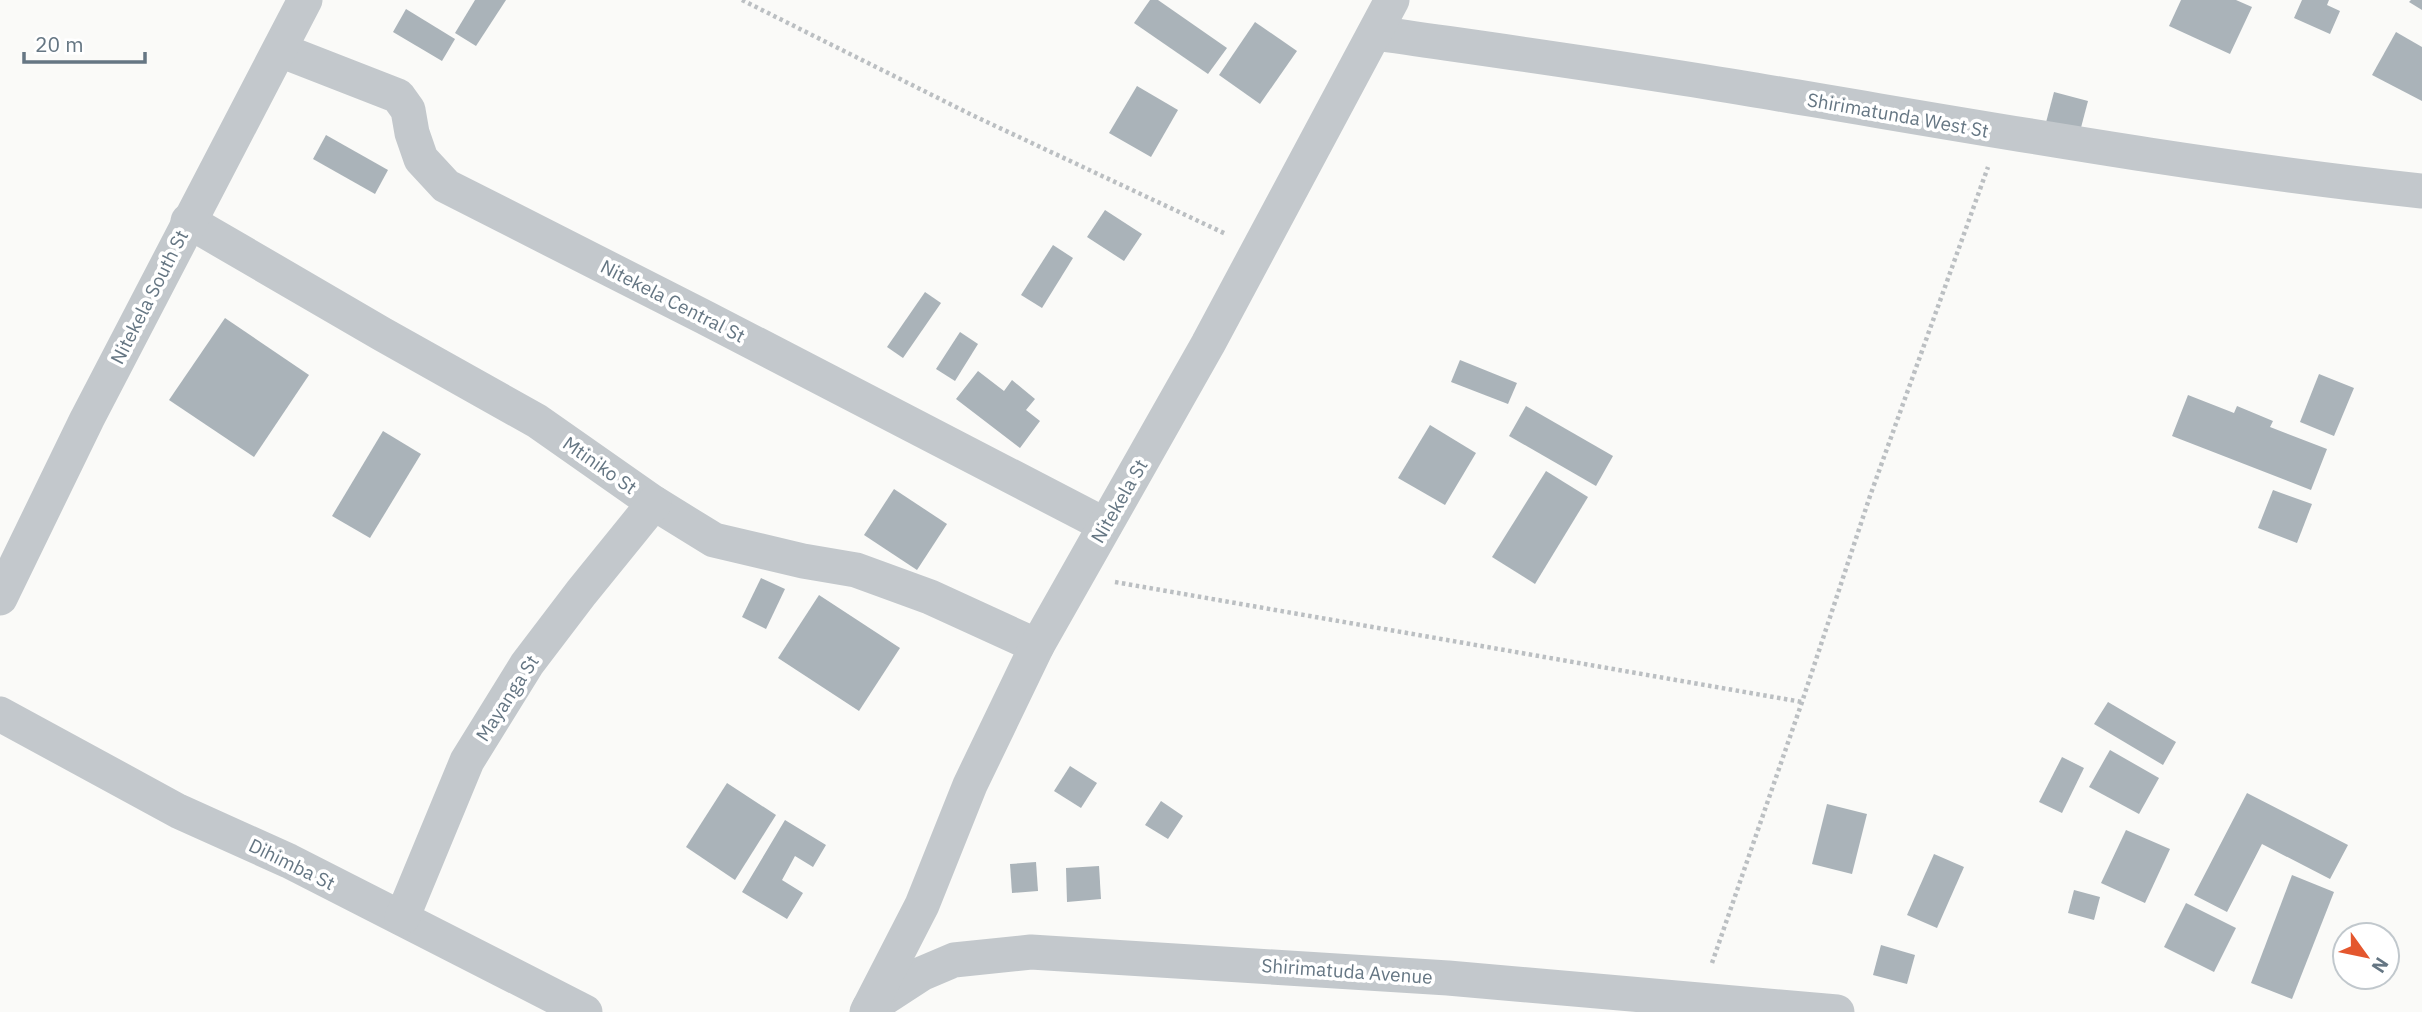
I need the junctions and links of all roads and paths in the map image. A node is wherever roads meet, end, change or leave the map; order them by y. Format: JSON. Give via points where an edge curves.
{"nodes":[{"id":1,"x":305,"y":0,"type":"edge"},
{"id":2,"x":742,"y":0,"type":"edge"},
{"id":3,"x":1392,"y":0,"type":"edge"},
{"id":4,"x":1376,"y":33,"type":"junction"},
{"id":5,"x":280,"y":50,"type":"junction"},
{"id":6,"x":2000,"y":132,"type":"junction"},
{"id":7,"x":2422,"y":191,"type":"edge"},
{"id":8,"x":188,"y":221,"type":"junction"},
{"id":9,"x":1259,"y":249,"type":"junction"},
{"id":10,"x":654,"y":503,"type":"junction"},
{"id":11,"x":1105,"y":525,"type":"junction"},
{"id":12,"x":1076,"y":576,"type":"junction"},
{"id":13,"x":0,"y":598,"type":"edge"},
{"id":14,"x":1037,"y":646,"type":"junction"},
{"id":15,"x":1802,"y":702,"type":"junction"},
{"id":16,"x":0,"y":714,"type":"edge"},
{"id":17,"x":402,"y":918,"type":"junction"},
{"id":18,"x":1699,"y":1000,"type":"junction"},
{"id":19,"x":868,"y":1010,"type":"edge"},
{"id":20,"x":585,"y":1012,"type":"edge"},
{"id":21,"x":1838,"y":1012,"type":"edge"}],
"edges":[{"from":1,"to":5,"type":"street","name":"Nitekela South St"},
{"from":2,"to":9,"type":"path","via":[[972,115]]},
{"from":3,"to":4,"type":"street","name":"Nitekela St"},
{"from":4,"to":6,"type":"street","name":"Shirimatunda West St","via":[[1746,88]]},
{"from":4,"to":9,"type":"street","name":"Nitekela St"},
{"from":5,"to":8,"type":"street","name":"Nitekela South St"},
{"from":5,"to":11,"type":"street","name":"Nitekela Central St","via":[[398,96],[408,110],[421,159],[446,186]]},
{"from":6,"to":7,"type":"street","name":"Shirimatunda West St"},
{"from":6,"to":15,"type":"path"},
{"from":8,"to":10,"type":"street","name":"Mtiniko St","via":[[537,421]]},
{"from":8,"to":13,"type":"street","name":"Nitekela South St"},
{"from":9,"to":11,"type":"street","name":"Nitekela St"},
{"from":10,"to":14,"type":"street","name":"Mtiniko St","via":[[714,540],[856,570],[930,597]]},
{"from":10,"to":17,"type":"street","name":"Mayanga St","via":[[527,664],[467,761]]},
{"from":11,"to":12,"type":"street","name":"Nitekela St"},
{"from":12,"to":14,"type":"street","name":"Nitekela St"},
{"from":12,"to":15,"type":"path"},
{"from":14,"to":19,"type":"street","name":"Nitekela St","via":[[970,785],[922,905]]},
{"from":15,"to":18,"type":"path"},
{"from":16,"to":17,"type":"street","name":"Dihimba St","via":[[178,811]]},
{"from":17,"to":20,"type":"street","name":"Dihimba St"},
{"from":18,"to":19,"type":"street","name":"Shirimatuda Avenue","via":[[1448,978],[1031,952],[954,960],[921,974]]},
{"from":18,"to":21,"type":"street","name":"Shirimatuda Avenue"}]}
